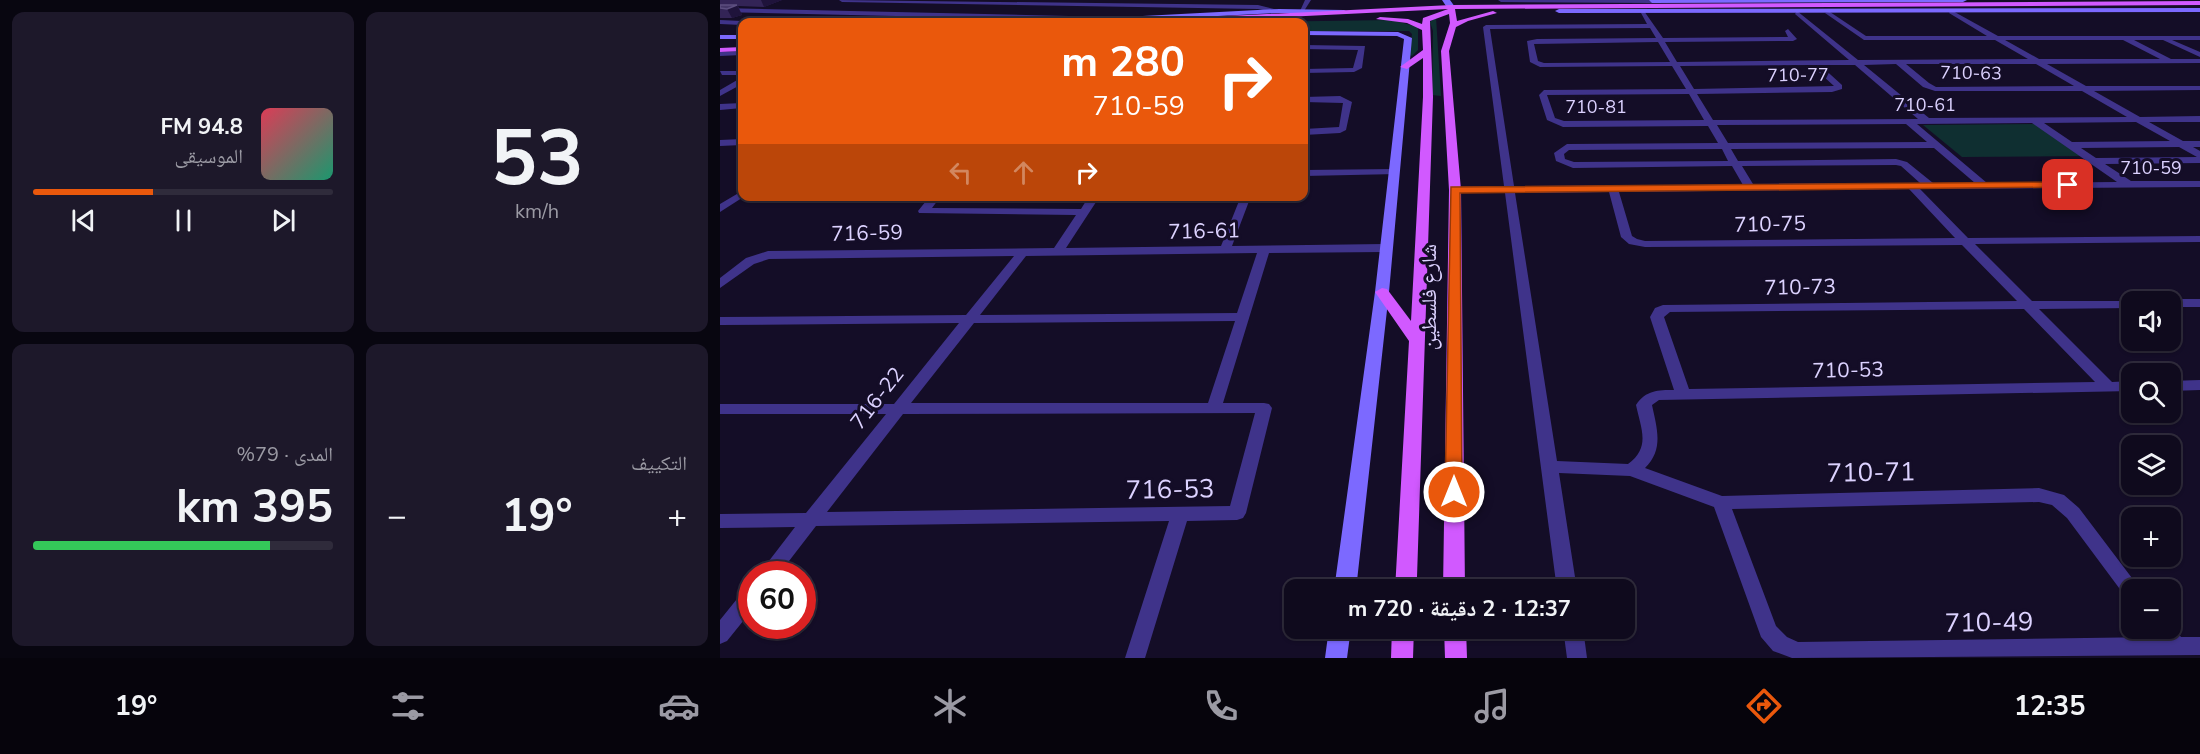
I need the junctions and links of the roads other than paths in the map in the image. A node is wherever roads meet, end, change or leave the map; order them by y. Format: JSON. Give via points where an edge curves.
{"nodes":[{"id":1,"x":842,"y":0,"type":"edge"},
{"id":2,"x":1308,"y":0,"type":"edge"},
{"id":3,"x":1476,"y":0,"type":"edge"},
{"id":4,"x":1501,"y":0,"type":"edge"},
{"id":5,"x":1778,"y":0,"type":"edge"},
{"id":6,"x":1891,"y":0,"type":"edge"},
{"id":7,"x":1963,"y":0,"type":"edge"},
{"id":8,"x":928,"y":1,"type":"edge"},
{"id":9,"x":1618,"y":1,"type":"edge"},
{"id":10,"x":1652,"y":1,"type":"edge"},
{"id":11,"x":1677,"y":1,"type":"edge"},
{"id":12,"x":1730,"y":1,"type":"edge"},
{"id":13,"x":1887,"y":1,"type":"edge"},
{"id":14,"x":2110,"y":2,"type":"edge"},
{"id":15,"x":1587,"y":5,"type":"junction"},
{"id":16,"x":1635,"y":5,"type":"junction"},
{"id":17,"x":1518,"y":6,"type":"junction"},
{"id":18,"x":2200,"y":6,"type":"edge"},
{"id":19,"x":720,"y":10,"type":"edge"},
{"id":20,"x":1302,"y":10,"type":"junction"},
{"id":21,"x":1446,"y":10,"type":"edge"},
{"id":22,"x":1279,"y":11,"type":"junction"},
{"id":23,"x":1559,"y":11,"type":"junction"},
{"id":24,"x":1345,"y":12,"type":"junction"},
{"id":25,"x":1644,"y":12,"type":"junction"},
{"id":26,"x":1951,"y":12,"type":"junction"},
{"id":27,"x":1496,"y":13,"type":"junction"},
{"id":28,"x":1797,"y":13,"type":"junction"},
{"id":29,"x":1828,"y":13,"type":"junction"},
{"id":30,"x":903,"y":14,"type":"junction"},
{"id":31,"x":894,"y":18,"type":"edge"},
{"id":32,"x":1081,"y":18,"type":"edge"},
{"id":33,"x":1145,"y":18,"type":"edge"},
{"id":34,"x":1226,"y":18,"type":"edge"},
{"id":35,"x":1308,"y":18,"type":"edge"},
{"id":36,"x":1308,"y":19,"type":"edge"},
{"id":37,"x":720,"y":22,"type":"edge"},
{"id":38,"x":738,"y":23,"type":"edge"},
{"id":39,"x":1652,"y":26,"type":"junction"},
{"id":40,"x":1427,"y":29,"type":"junction"},
{"id":41,"x":1788,"y":31,"type":"dead end"},
{"id":42,"x":1308,"y":33,"type":"edge"},
{"id":43,"x":720,"y":37,"type":"edge"},
{"id":44,"x":738,"y":37,"type":"edge"},
{"id":45,"x":1997,"y":38,"type":"junction"},
{"id":46,"x":2124,"y":38,"type":"junction"},
{"id":47,"x":2162,"y":38,"type":"junction"},
{"id":48,"x":2200,"y":38,"type":"edge"},
{"id":49,"x":1660,"y":40,"type":"junction"},
{"id":50,"x":738,"y":43,"type":"edge"},
{"id":51,"x":720,"y":44,"type":"edge"},
{"id":52,"x":1308,"y":47,"type":"edge"},
{"id":53,"x":1428,"y":50,"type":"junction"},
{"id":54,"x":738,"y":51,"type":"edge"},
{"id":55,"x":720,"y":52,"type":"edge"},
{"id":56,"x":2200,"y":55,"type":"edge"},
{"id":57,"x":2170,"y":61,"type":"junction"},
{"id":58,"x":2200,"y":61,"type":"edge"},
{"id":59,"x":1898,"y":62,"type":"junction"},
{"id":60,"x":2038,"y":62,"type":"junction"},
{"id":61,"x":1674,"y":63,"type":"junction"},
{"id":62,"x":1812,"y":63,"type":"junction"},
{"id":63,"x":1857,"y":63,"type":"junction"},
{"id":64,"x":1404,"y":67,"type":"junction"},
{"id":65,"x":1308,"y":71,"type":"edge"},
{"id":66,"x":722,"y":73,"type":"dead end"},
{"id":67,"x":738,"y":73,"type":"edge"},
{"id":68,"x":738,"y":83,"type":"edge"},
{"id":69,"x":2084,"y":88,"type":"junction"},
{"id":70,"x":2200,"y":88,"type":"edge"},
{"id":71,"x":1691,"y":91,"type":"junction"},
{"id":72,"x":720,"y":93,"type":"edge"},
{"id":73,"x":1428,"y":97,"type":"junction"},
{"id":74,"x":1446,"y":97,"type":"junction"},
{"id":75,"x":1308,"y":99,"type":"edge"},
{"id":76,"x":738,"y":106,"type":"edge"},
{"id":77,"x":720,"y":107,"type":"edge"},
{"id":78,"x":2200,"y":119,"type":"edge"},
{"id":79,"x":2139,"y":120,"type":"junction"},
{"id":80,"x":2036,"y":121,"type":"junction"},
{"id":81,"x":1909,"y":122,"type":"junction"},
{"id":82,"x":1928,"y":122,"type":"junction"},
{"id":83,"x":1711,"y":123,"type":"junction"},
{"id":84,"x":1308,"y":132,"type":"edge"},
{"id":85,"x":738,"y":140,"type":"edge"},
{"id":86,"x":720,"y":143,"type":"edge"},
{"id":87,"x":2181,"y":144,"type":"junction"},
{"id":88,"x":2200,"y":144,"type":"edge"},
{"id":89,"x":1724,"y":145,"type":"junction"},
{"id":90,"x":1937,"y":145,"type":"junction"},
{"id":91,"x":2071,"y":145,"type":"junction"},
{"id":92,"x":2200,"y":155,"type":"edge"},
{"id":93,"x":2200,"y":160,"type":"edge"},
{"id":94,"x":2095,"y":161,"type":"junction"},
{"id":95,"x":1735,"y":163,"type":"junction"},
{"id":96,"x":1394,"y":172,"type":"junction"},
{"id":97,"x":1308,"y":173,"type":"edge"},
{"id":98,"x":1677,"y":176,"type":"junction"},
{"id":99,"x":2200,"y":184,"type":"edge"},
{"id":100,"x":2130,"y":185,"type":"junction"},
{"id":101,"x":1911,"y":186,"type":"junction"},
{"id":102,"x":1930,"y":186,"type":"junction"},
{"id":103,"x":1985,"y":186,"type":"junction"},
{"id":104,"x":1750,"y":188,"type":"junction"},
{"id":105,"x":1508,"y":189,"type":"junction"},
{"id":106,"x":1613,"y":189,"type":"junction"},
{"id":107,"x":1455,"y":190,"type":"junction"},
{"id":108,"x":738,"y":197,"type":"edge"},
{"id":109,"x":932,"y":201,"type":"edge"},
{"id":110,"x":1092,"y":201,"type":"edge"},
{"id":111,"x":1244,"y":201,"type":"edge"},
{"id":112,"x":720,"y":209,"type":"edge"},
{"id":113,"x":1084,"y":212,"type":"junction"},
{"id":114,"x":2200,"y":239,"type":"edge"},
{"id":115,"x":1966,"y":242,"type":"junction"},
{"id":116,"x":1384,"y":248,"type":"junction"},
{"id":117,"x":1263,"y":249,"type":"junction"},
{"id":118,"x":1225,"y":250,"type":"junction"},
{"id":119,"x":1023,"y":252,"type":"junction"},
{"id":120,"x":1057,"y":252,"type":"junction"},
{"id":121,"x":720,"y":284,"type":"edge"},
{"id":122,"x":1382,"y":292,"type":"junction"},
{"id":123,"x":2181,"y":303,"type":"edge"},
{"id":124,"x":2200,"y":303,"type":"edge"},
{"id":125,"x":2121,"y":304,"type":"edge"},
{"id":126,"x":2028,"y":305,"type":"junction"},
{"id":127,"x":1242,"y":317,"type":"junction"},
{"id":128,"x":970,"y":319,"type":"junction"},
{"id":129,"x":720,"y":321,"type":"edge"},
{"id":130,"x":1418,"y":341,"type":"junction"},
{"id":131,"x":2200,"y":385,"type":"edge"},
{"id":132,"x":2121,"y":386,"type":"edge"},
{"id":133,"x":2181,"y":386,"type":"edge"},
{"id":134,"x":2109,"y":387,"type":"junction"},
{"id":135,"x":1683,"y":393,"type":"junction"},
{"id":136,"x":900,"y":407,"type":"junction"},
{"id":137,"x":1214,"y":407,"type":"junction"},
{"id":138,"x":720,"y":409,"type":"edge"},
{"id":139,"x":1551,"y":467,"type":"junction"},
{"id":140,"x":1631,"y":470,"type":"junction"},
{"id":141,"x":1721,"y":503,"type":"junction"},
{"id":142,"x":1180,"y":514,"type":"junction"},
{"id":143,"x":811,"y":519,"type":"junction"},
{"id":144,"x":720,"y":521,"type":"edge"},
{"id":145,"x":778,"y":561,"type":"edge"},
{"id":146,"x":1346,"y":579,"type":"edge"},
{"id":147,"x":1412,"y":579,"type":"edge"},
{"id":148,"x":1450,"y":579,"type":"edge"},
{"id":149,"x":1566,"y":579,"type":"edge"},
{"id":150,"x":2124,"y":579,"type":"edge"},
{"id":151,"x":738,"y":612,"type":"edge"},
{"id":152,"x":720,"y":635,"type":"edge"},
{"id":153,"x":1339,"y":639,"type":"edge"},
{"id":154,"x":1403,"y":639,"type":"edge"},
{"id":155,"x":1455,"y":639,"type":"edge"},
{"id":156,"x":1573,"y":639,"type":"edge"},
{"id":157,"x":2171,"y":639,"type":"edge"},
{"id":158,"x":2176,"y":646,"type":"junction"},
{"id":159,"x":2200,"y":646,"type":"edge"},
{"id":160,"x":1135,"y":658,"type":"edge"},
{"id":161,"x":1336,"y":658,"type":"edge"},
{"id":162,"x":1402,"y":658,"type":"edge"},
{"id":163,"x":1456,"y":658,"type":"edge"},
{"id":164,"x":1576,"y":658,"type":"edge"}],
"edges":[{"from":1,"to":8,"type":"street"},
{"from":2,"to":20,"type":"street"},
{"from":3,"to":17,"type":"main road"},
{"from":4,"to":9,"type":"street"},
{"from":5,"to":12,"type":"street"},
{"from":5,"to":13,"type":"street"},
{"from":6,"to":13,"type":"street"},
{"from":7,"to":13,"type":"street"},
{"from":8,"to":22,"type":"street","via":[[1258,7]]},
{"from":8,"to":30,"type":"street"},
{"from":9,"to":10,"type":"street"},
{"from":10,"to":11,"type":"street"},
{"from":10,"to":16,"type":"main road"},
{"from":11,"to":12,"type":"street"},
{"from":14,"to":16,"type":"main road"},
{"from":14,"to":18,"type":"main road"},
{"from":15,"to":16,"type":"main road"},
{"from":15,"to":17,"type":"main road"},
{"from":15,"to":21,"type":"main road"},
{"from":17,"to":21,"type":"main road"},
{"from":18,"to":23,"type":"main road"},
{"from":18,"to":26,"type":"street"},
{"from":19,"to":30,"type":"street"},
{"from":20,"to":22,"type":"street"},
{"from":20,"to":24,"type":"street"},
{"from":21,"to":24,"type":"main road"},
{"from":21,"to":27,"type":"main road"},
{"from":21,"to":27,"type":"main road","via":[[1471,18]]},
{"from":21,"to":35,"type":"main road"},
{"from":21,"to":40,"type":"main road","via":[[1426,20]]},
{"from":21,"to":74,"type":"main road","name":"شارع فلسطين"},
{"from":22,"to":33,"type":"street"},
{"from":23,"to":25,"type":"street"},
{"from":23,"to":27,"type":"main road"},
{"from":24,"to":34,"type":"main road"},
{"from":25,"to":28,"type":"street"},
{"from":25,"to":39,"type":"street"},
{"from":26,"to":29,"type":"street"},
{"from":26,"to":45,"type":"street"},
{"from":28,"to":29,"type":"street"},
{"from":28,"to":63,"type":"street"},
{"from":29,"to":45,"type":"street","via":[[1864,38]]},
{"from":30,"to":31,"type":"street"},
{"from":30,"to":32,"type":"street"},
{"from":36,"to":40,"type":"main road","via":[[1392,19]]},
{"from":37,"to":38,"type":"street"},
{"from":39,"to":49,"type":"street"},
{"from":39,"to":105,"type":"street","via":[[1486,27]]},
{"from":40,"to":53,"type":"main road","name":"شارع فلسطين"},
{"from":41,"to":49,"type":"street","via":[[1793,39]]},
{"from":42,"to":64,"type":"street","via":[[1404,35],[1408,38]]},
{"from":43,"to":44,"type":"street"},
{"from":45,"to":46,"type":"street"},
{"from":45,"to":60,"type":"street"},
{"from":46,"to":47,"type":"street"},
{"from":46,"to":57,"type":"street"},
{"from":47,"to":48,"type":"street"},
{"from":47,"to":56,"type":"street"},
{"from":49,"to":61,"type":"street"},
{"from":49,"to":61,"type":"street","name":"710-77","via":[[1530,43],[1534,63],[1538,64]]},
{"from":50,"to":51,"type":"main road"},
{"from":52,"to":65,"type":"street","via":[[1362,48],[1358,68],[1354,70]]},
{"from":53,"to":64,"type":"main road"},
{"from":53,"to":73,"type":"main road","name":"شارع فلسطين"},
{"from":54,"to":55,"type":"main road"},
{"from":57,"to":58,"type":"street","name":"710-63"},
{"from":57,"to":60,"type":"street","name":"710-63"},
{"from":59,"to":60,"type":"street","name":"710-63"},
{"from":59,"to":63,"type":"street"},
{"from":59,"to":69,"type":"street","name":"710-63","via":[[1935,89]]},
{"from":60,"to":69,"type":"street"},
{"from":61,"to":62,"type":"street","name":"710-77"},
{"from":61,"to":71,"type":"street"},
{"from":62,"to":63,"type":"street"},
{"from":62,"to":71,"type":"street","name":"710-77","via":[[1838,89]]},
{"from":63,"to":82,"type":"street"},
{"from":64,"to":96,"type":"street"},
{"from":66,"to":67,"type":"street"},
{"from":68,"to":72,"type":"street"},
{"from":69,"to":70,"type":"street","name":"710-63"},
{"from":69,"to":79,"type":"street"},
{"from":71,"to":83,"type":"street"},
{"from":71,"to":83,"type":"street","name":"710-81","via":[[1543,95],[1555,123]]},
{"from":73,"to":74,"type":"main road"},
{"from":73,"to":130,"type":"main road","name":"شارع فلسطين"},
{"from":74,"to":107,"type":"main road","name":"شارع فلسطين"},
{"from":75,"to":84,"type":"street","via":[[1348,102],[1343,128]]},
{"from":76,"to":77,"type":"street"},
{"from":78,"to":79,"type":"street","name":"710-61"},
{"from":79,"to":80,"type":"street","name":"710-61"},
{"from":79,"to":87,"type":"street"},
{"from":80,"to":82,"type":"street","name":"710-61"},
{"from":80,"to":91,"type":"street"},
{"from":81,"to":82,"type":"street","name":"710-61"},
{"from":81,"to":83,"type":"street","name":"710-61"},
{"from":81,"to":90,"type":"street"},
{"from":83,"to":89,"type":"street"},
{"from":85,"to":86,"type":"street"},
{"from":87,"to":88,"type":"street"},
{"from":87,"to":91,"type":"street"},
{"from":87,"to":92,"type":"street"},
{"from":89,"to":90,"type":"street"},
{"from":89,"to":95,"type":"street"},
{"from":89,"to":98,"type":"street","via":[[1567,147],[1559,153],[1561,161],[1573,165]]},
{"from":90,"to":103,"type":"street"},
{"from":91,"to":94,"type":"street"},
{"from":93,"to":94,"type":"street"},
{"from":94,"to":100,"type":"street"},
{"from":95,"to":98,"type":"street"},
{"from":95,"to":102,"type":"street","via":[[1896,162]]},
{"from":95,"to":104,"type":"street"},
{"from":96,"to":97,"type":"street"},
{"from":96,"to":116,"type":"street"},
{"from":98,"to":104,"type":"street","name":"710-59"},
{"from":98,"to":106,"type":"street","name":"710-59"},
{"from":99,"to":100,"type":"street","name":"710-59"},
{"from":100,"to":103,"type":"street","name":"710-59"},
{"from":101,"to":102,"type":"street","name":"710-59"},
{"from":101,"to":104,"type":"street","name":"710-59"},
{"from":101,"to":115,"type":"street"},
{"from":102,"to":103,"type":"street","name":"710-59"},
{"from":105,"to":106,"type":"street","name":"710-59"},
{"from":105,"to":107,"type":"street","name":"710-59"},
{"from":105,"to":139,"type":"street"},
{"from":106,"to":115,"type":"street","name":"710-75","via":[[1627,237],[1645,244]]},
{"from":107,"to":148,"type":"main road","name":"شارع فلسطين"},
{"from":108,"to":112,"type":"street"},
{"from":109,"to":113,"type":"street","via":[[923,211]]},
{"from":110,"to":113,"type":"street"},
{"from":111,"to":118,"type":"street"},
{"from":113,"to":120,"type":"street"},
{"from":114,"to":115,"type":"street"},
{"from":115,"to":126,"type":"street"},
{"from":116,"to":117,"type":"street","name":"716-61"},
{"from":116,"to":122,"type":"street"},
{"from":117,"to":118,"type":"street","name":"716-61"},
{"from":117,"to":127,"type":"street"},
{"from":118,"to":120,"type":"street","name":"716-61"},
{"from":119,"to":120,"type":"street","name":"716-61"},
{"from":119,"to":121,"type":"street","name":"716-59","via":[[768,255],[750,261]]},
{"from":119,"to":128,"type":"street","name":"716-22"},
{"from":122,"to":130,"type":"main road"},
{"from":122,"to":146,"type":"street"},
{"from":123,"to":124,"type":"street"},
{"from":125,"to":126,"type":"street"},
{"from":126,"to":134,"type":"street"},
{"from":126,"to":135,"type":"street","name":"710-73","via":[[1668,308],[1657,317]]},
{"from":127,"to":128,"type":"street"},
{"from":127,"to":137,"type":"street"},
{"from":128,"to":129,"type":"street"},
{"from":128,"to":136,"type":"street","name":"716-22"},
{"from":130,"to":147,"type":"main road","name":"شارع فلسطين"},
{"from":131,"to":133,"type":"street"},
{"from":132,"to":134,"type":"street","name":"710-53"},
{"from":134,"to":135,"type":"street","name":"710-53"},
{"from":135,"to":140,"type":"street","name":"710-53","via":[[1657,395],[1644,405],[1651,450],[1647,460]]},
{"from":136,"to":137,"type":"street","name":"716-53"},
{"from":136,"to":138,"type":"street","name":"716-53"},
{"from":136,"to":143,"type":"street","name":"716-22"},
{"from":137,"to":142,"type":"street","name":"716-53","via":[[1264,408],[1238,513]]},
{"from":139,"to":140,"type":"street"},
{"from":139,"to":149,"type":"street"},
{"from":140,"to":141,"type":"street"},
{"from":141,"to":150,"type":"street","name":"710-71","via":[[2039,495],[2058,500],[2073,513]]},
{"from":141,"to":158,"type":"street","name":"710-49","via":[[1768,631],[1780,644],[1798,651]]},
{"from":142,"to":143,"type":"street","name":"716-53"},
{"from":142,"to":160,"type":"street"},
{"from":143,"to":144,"type":"street","name":"716-53"},
{"from":143,"to":145,"type":"street","name":"716-22"},
{"from":151,"to":152,"type":"street"},
{"from":153,"to":161,"type":"street"},
{"from":154,"to":162,"type":"main road"},
{"from":155,"to":163,"type":"main road"},
{"from":156,"to":164,"type":"street"},
{"from":157,"to":158,"type":"street"},
{"from":158,"to":159,"type":"street","name":"710-49"}]}
